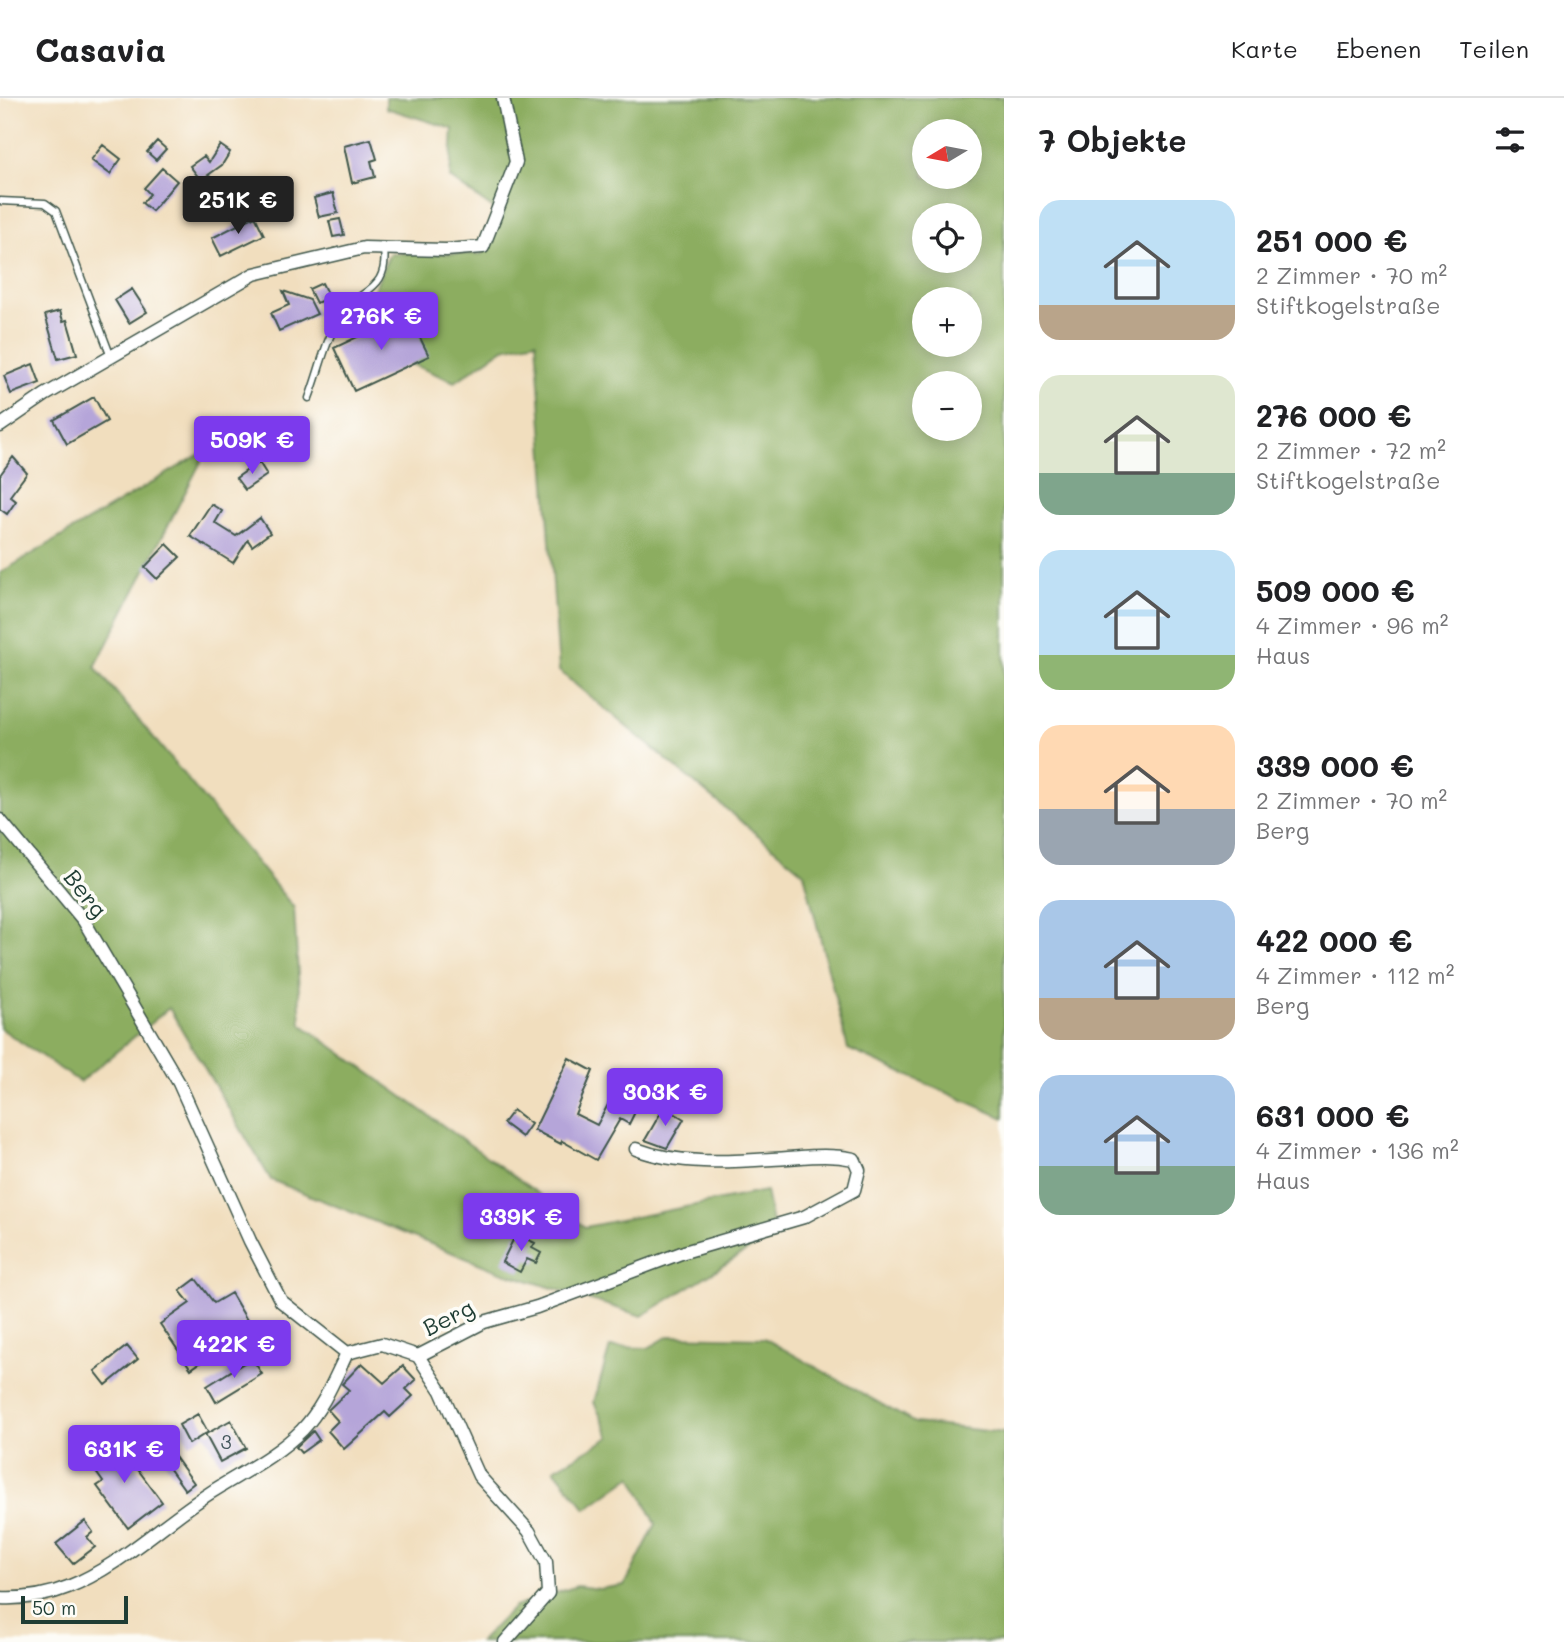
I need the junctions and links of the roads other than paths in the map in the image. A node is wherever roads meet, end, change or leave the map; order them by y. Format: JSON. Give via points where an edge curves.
{"nodes":[{"id":1,"x":503,"y":98,"type":"edge"},
{"id":2,"x":0,"y":201,"type":"edge"},
{"id":3,"x":384,"y":247,"type":"junction"},
{"id":4,"x":112,"y":359,"type":"junction"},
{"id":5,"x":309,"y":398,"type":"dead end"},
{"id":6,"x":0,"y":426,"type":"edge"},
{"id":7,"x":0,"y":820,"type":"edge"},
{"id":8,"x":636,"y":1149,"type":"dead end"},
{"id":9,"x":348,"y":1353,"type":"junction"},
{"id":10,"x":418,"y":1356,"type":"junction"},
{"id":11,"x":0,"y":1598,"type":"edge"},
{"id":12,"x":505,"y":1642,"type":"edge"}],
"edges":[{"from":1,"to":3,"type":"street","via":[[516,162],[483,247]]},
{"from":2,"to":4,"type":"lane","via":[[45,203],[56,211]]},
{"from":3,"to":4,"type":"street","via":[[330,254],[254,274]]},
{"from":3,"to":5,"type":"lane","via":[[382,277],[340,318]]},
{"from":4,"to":6,"type":"street","via":[[45,395]]},
{"from":7,"to":9,"type":"street","name":"Berg","via":[[84,921],[179,1083],[281,1301]]},
{"from":8,"to":10,"type":"street","name":"Berg","via":[[660,1159],[830,1155],[854,1159],[859,1170],[854,1189],[804,1217],[684,1252],[484,1322]]},
{"from":9,"to":10,"type":"street","name":"Berg","via":[[382,1345]]},
{"from":9,"to":11,"type":"street","via":[[320,1409],[269,1457],[89,1578],[24,1600]]},
{"from":10,"to":12,"type":"street","via":[[441,1391],[479,1476],[529,1531],[545,1562],[548,1593]]}]}
